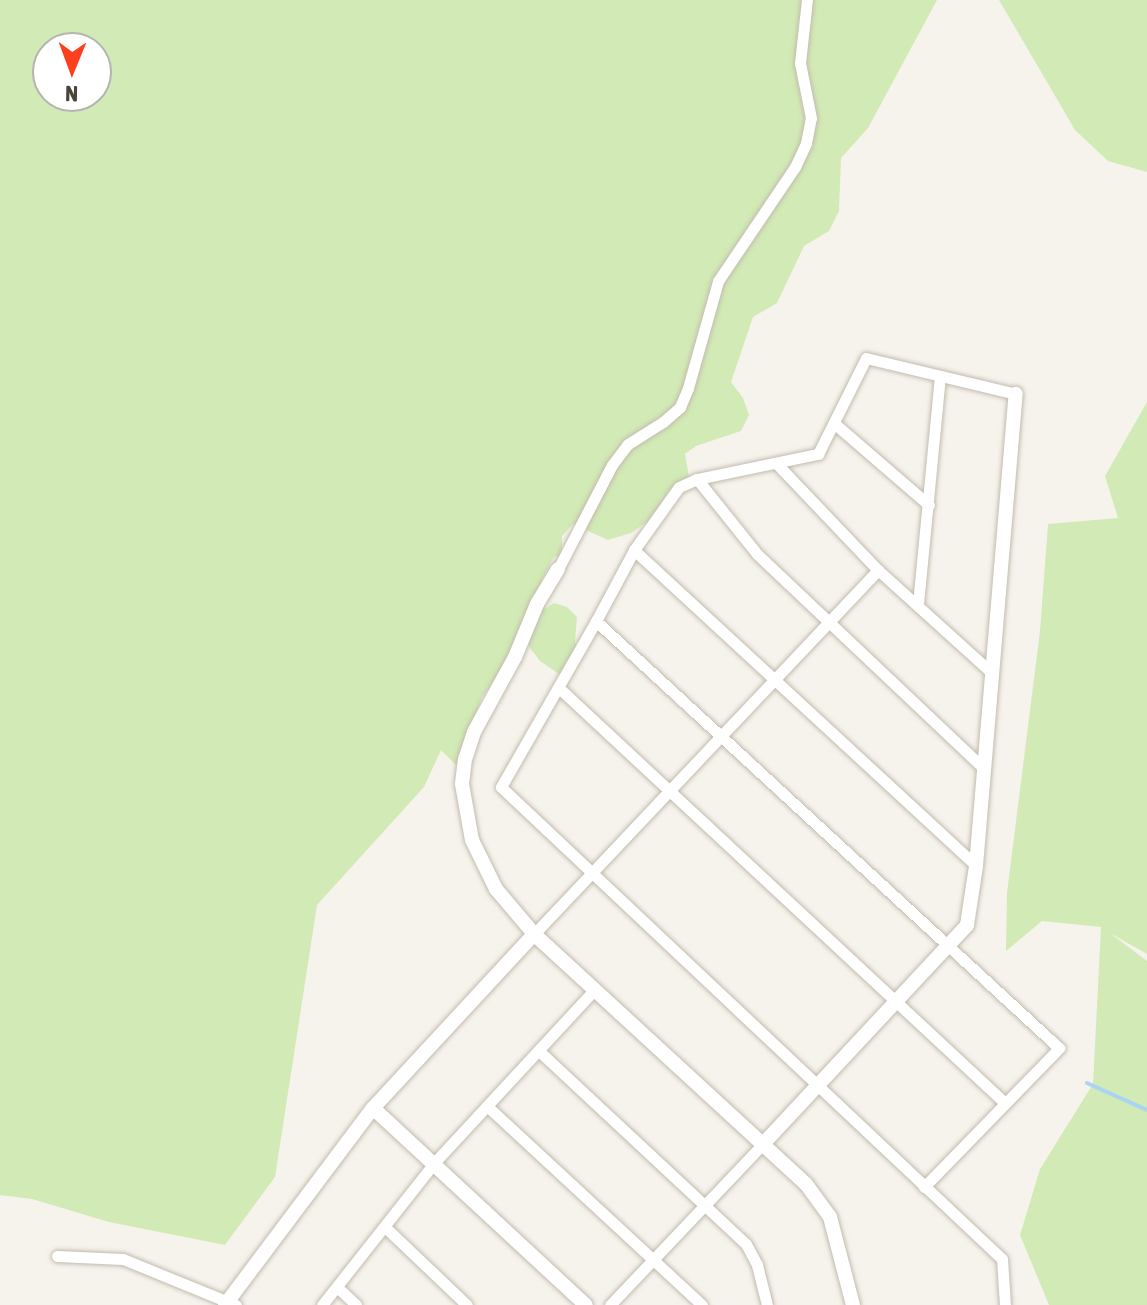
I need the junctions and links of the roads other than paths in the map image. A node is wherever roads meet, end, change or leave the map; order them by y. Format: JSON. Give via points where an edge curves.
{"nodes":[{"id":1,"x":807,"y":0,"type":"edge"},
{"id":2,"x":940,"y":376,"type":"junction"},
{"id":3,"x":1016,"y":394,"type":"joint"},
{"id":4,"x":835,"y":424,"type":"junction"},
{"id":5,"x":776,"y":463,"type":"junction"},
{"id":6,"x":697,"y":479,"type":"junction"},
{"id":7,"x":929,"y":505,"type":"junction"},
{"id":8,"x":634,"y":550,"type":"junction"},
{"id":9,"x":558,"y":569,"type":"joint"},
{"id":10,"x":878,"y":570,"type":"junction"},
{"id":11,"x":918,"y":604,"type":"junction"},
{"id":12,"x":596,"y":621,"type":"junction"},
{"id":13,"x":828,"y":623,"type":"junction"},
{"id":14,"x":992,"y":673,"type":"junction"},
{"id":15,"x":776,"y":679,"type":"junction"},
{"id":16,"x":559,"y":688,"type":"junction"},
{"id":17,"x":723,"y":735,"type":"junction"},
{"id":18,"x":984,"y":769,"type":"junction"},
{"id":19,"x":670,"y":791,"type":"junction"},
{"id":20,"x":976,"y":866,"type":"junction"},
{"id":21,"x":590,"y":874,"type":"junction"},
{"id":22,"x":534,"y":934,"type":"junction"},
{"id":23,"x":950,"y":944,"type":"junction"},
{"id":24,"x":595,"y":989,"type":"junction"},
{"id":25,"x":894,"y":1004,"type":"junction"},
{"id":26,"x":539,"y":1051,"type":"junction"},
{"id":27,"x":816,"y":1084,"type":"junction"},
{"id":28,"x":1005,"y":1103,"type":"junction"},
{"id":29,"x":487,"y":1106,"type":"junction"},
{"id":30,"x":373,"y":1108,"type":"junction"},
{"id":31,"x":764,"y":1143,"type":"junction"},
{"id":32,"x":434,"y":1163,"type":"junction"},
{"id":33,"x":924,"y":1187,"type":"junction"},
{"id":34,"x":704,"y":1206,"type":"junction"},
{"id":35,"x":385,"y":1227,"type":"junction"},
{"id":36,"x":57,"y":1256,"type":"dead end"},
{"id":37,"x":653,"y":1261,"type":"junction"},
{"id":38,"x":337,"y":1287,"type":"junction"},
{"id":39,"x":229,"y":1304,"type":"edge"},
{"id":40,"x":322,"y":1305,"type":"edge"},
{"id":41,"x":356,"y":1305,"type":"edge"},
{"id":42,"x":467,"y":1305,"type":"edge"},
{"id":43,"x":586,"y":1305,"type":"edge"},
{"id":44,"x":610,"y":1305,"type":"edge"},
{"id":45,"x":702,"y":1305,"type":"edge"},
{"id":46,"x":767,"y":1305,"type":"edge"},
{"id":47,"x":853,"y":1305,"type":"edge"},
{"id":48,"x":1005,"y":1305,"type":"edge"}],
"edges":[{"from":1,"to":9,"type":"street","via":[[800,63],[811,118],[806,143],[718,281],[680,407],[628,444],[595,494]]},
{"from":2,"to":3,"type":"street"},
{"from":2,"to":4,"type":"street","via":[[866,358]]},
{"from":2,"to":7,"type":"street"},
{"from":3,"to":14,"type":"street"},
{"from":4,"to":5,"type":"street","via":[[818,454]]},
{"from":4,"to":7,"type":"street"},
{"from":5,"to":6,"type":"street"},
{"from":5,"to":10,"type":"street"},
{"from":6,"to":8,"type":"street","via":[[679,487]]},
{"from":6,"to":13,"type":"street","via":[[757,554]]},
{"from":7,"to":11,"type":"street"},
{"from":8,"to":12,"type":"street"},
{"from":8,"to":15,"type":"street"},
{"from":9,"to":22,"type":"street","via":[[474,732],[462,784],[472,840],[485,871]]},
{"from":10,"to":11,"type":"street"},
{"from":10,"to":13,"type":"street"},
{"from":11,"to":14,"type":"street"},
{"from":12,"to":16,"type":"street"},
{"from":12,"to":17,"type":"street"},
{"from":13,"to":15,"type":"street"},
{"from":13,"to":18,"type":"street"},
{"from":14,"to":18,"type":"street"},
{"from":15,"to":17,"type":"street"},
{"from":15,"to":20,"type":"street"},
{"from":16,"to":19,"type":"street"},
{"from":16,"to":21,"type":"street","via":[[501,787]]},
{"from":17,"to":19,"type":"street"},
{"from":17,"to":23,"type":"street"},
{"from":18,"to":20,"type":"street"},
{"from":19,"to":21,"type":"street"},
{"from":19,"to":25,"type":"street"},
{"from":20,"to":23,"type":"street","via":[[967,925]]},
{"from":21,"to":22,"type":"street"},
{"from":21,"to":27,"type":"street"},
{"from":22,"to":24,"type":"street"},
{"from":22,"to":30,"type":"street"},
{"from":23,"to":25,"type":"street"},
{"from":23,"to":28,"type":"street","via":[[1059,1048]]},
{"from":24,"to":26,"type":"street"},
{"from":24,"to":31,"type":"street"},
{"from":25,"to":27,"type":"street"},
{"from":25,"to":28,"type":"street"},
{"from":26,"to":29,"type":"street"},
{"from":26,"to":34,"type":"street"},
{"from":27,"to":31,"type":"street"},
{"from":27,"to":33,"type":"street"},
{"from":28,"to":33,"type":"street"},
{"from":29,"to":32,"type":"street"},
{"from":29,"to":37,"type":"street"},
{"from":30,"to":32,"type":"street"},
{"from":30,"to":39,"type":"street"},
{"from":31,"to":34,"type":"street"},
{"from":31,"to":47,"type":"street","via":[[806,1184],[830,1217]]},
{"from":32,"to":35,"type":"street"},
{"from":32,"to":43,"type":"street"},
{"from":33,"to":48,"type":"street","via":[[1002,1259]]},
{"from":34,"to":37,"type":"street"},
{"from":34,"to":46,"type":"street","via":[[746,1244]]},
{"from":35,"to":38,"type":"street"},
{"from":35,"to":42,"type":"street"},
{"from":36,"to":39,"type":"street","via":[[123,1259]]},
{"from":37,"to":44,"type":"street"},
{"from":37,"to":45,"type":"street"},
{"from":38,"to":40,"type":"street"},
{"from":38,"to":41,"type":"street"}]}
